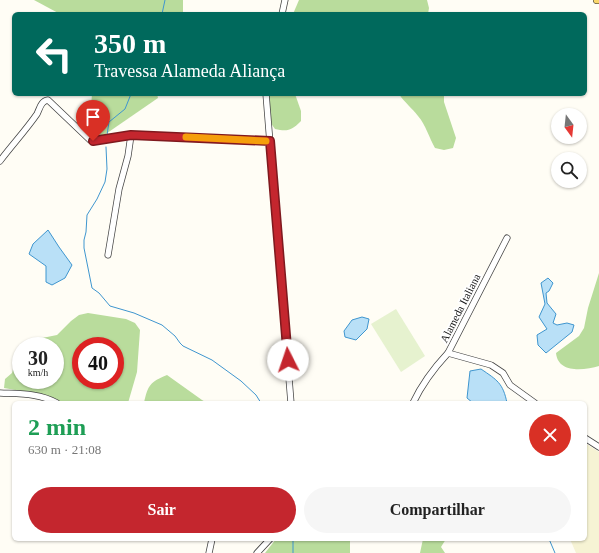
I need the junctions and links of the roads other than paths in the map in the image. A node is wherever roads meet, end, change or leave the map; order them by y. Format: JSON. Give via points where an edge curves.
{"nodes":[{"id":1,"x":285,"y":0,"type":"edge"},
{"id":2,"x":282,"y":12,"type":"edge"},
{"id":3,"x":266,"y":96,"type":"edge"},
{"id":4,"x":131,"y":135,"type":"junction"},
{"id":5,"x":270,"y":141,"type":"junction"},
{"id":6,"x":0,"y":160,"type":"edge"},
{"id":7,"x":507,"y":238,"type":"dead end"},
{"id":8,"x":108,"y":255,"type":"dead end"},
{"id":9,"x":448,"y":353,"type":"junction"},
{"id":10,"x":0,"y":392,"type":"edge"},
{"id":11,"x":53,"y":401,"type":"edge"},
{"id":12,"x":291,"y":401,"type":"edge"},
{"id":13,"x":414,"y":401,"type":"edge"},
{"id":14,"x":532,"y":401,"type":"edge"},
{"id":15,"x":587,"y":439,"type":"edge"},
{"id":16,"x":599,"y":447,"type":"edge"},
{"id":17,"x":212,"y":541,"type":"edge"},
{"id":18,"x":268,"y":541,"type":"edge"},
{"id":19,"x":210,"y":553,"type":"edge"},
{"id":20,"x":257,"y":553,"type":"edge"}],
"edges":[{"from":1,"to":2,"type":"street"},
{"from":3,"to":5,"type":"street"},
{"from":4,"to":5,"type":"street"},
{"from":4,"to":6,"type":"street","via":[[90,140],[48,100],[40,106],[33,119]]},
{"from":4,"to":8,"type":"street"},
{"from":5,"to":12,"type":"street"},
{"from":7,"to":9,"type":"street","name":"Alameda Italiana"},
{"from":9,"to":13,"type":"street","name":"Alameda Italiana","via":[[436,366]]},
{"from":9,"to":14,"type":"street","via":[[491,365],[503,373],[510,385]]},
{"from":10,"to":11,"type":"street","via":[[32,394]]},
{"from":15,"to":16,"type":"street"},
{"from":17,"to":19,"type":"street"},
{"from":18,"to":20,"type":"street"}]}
